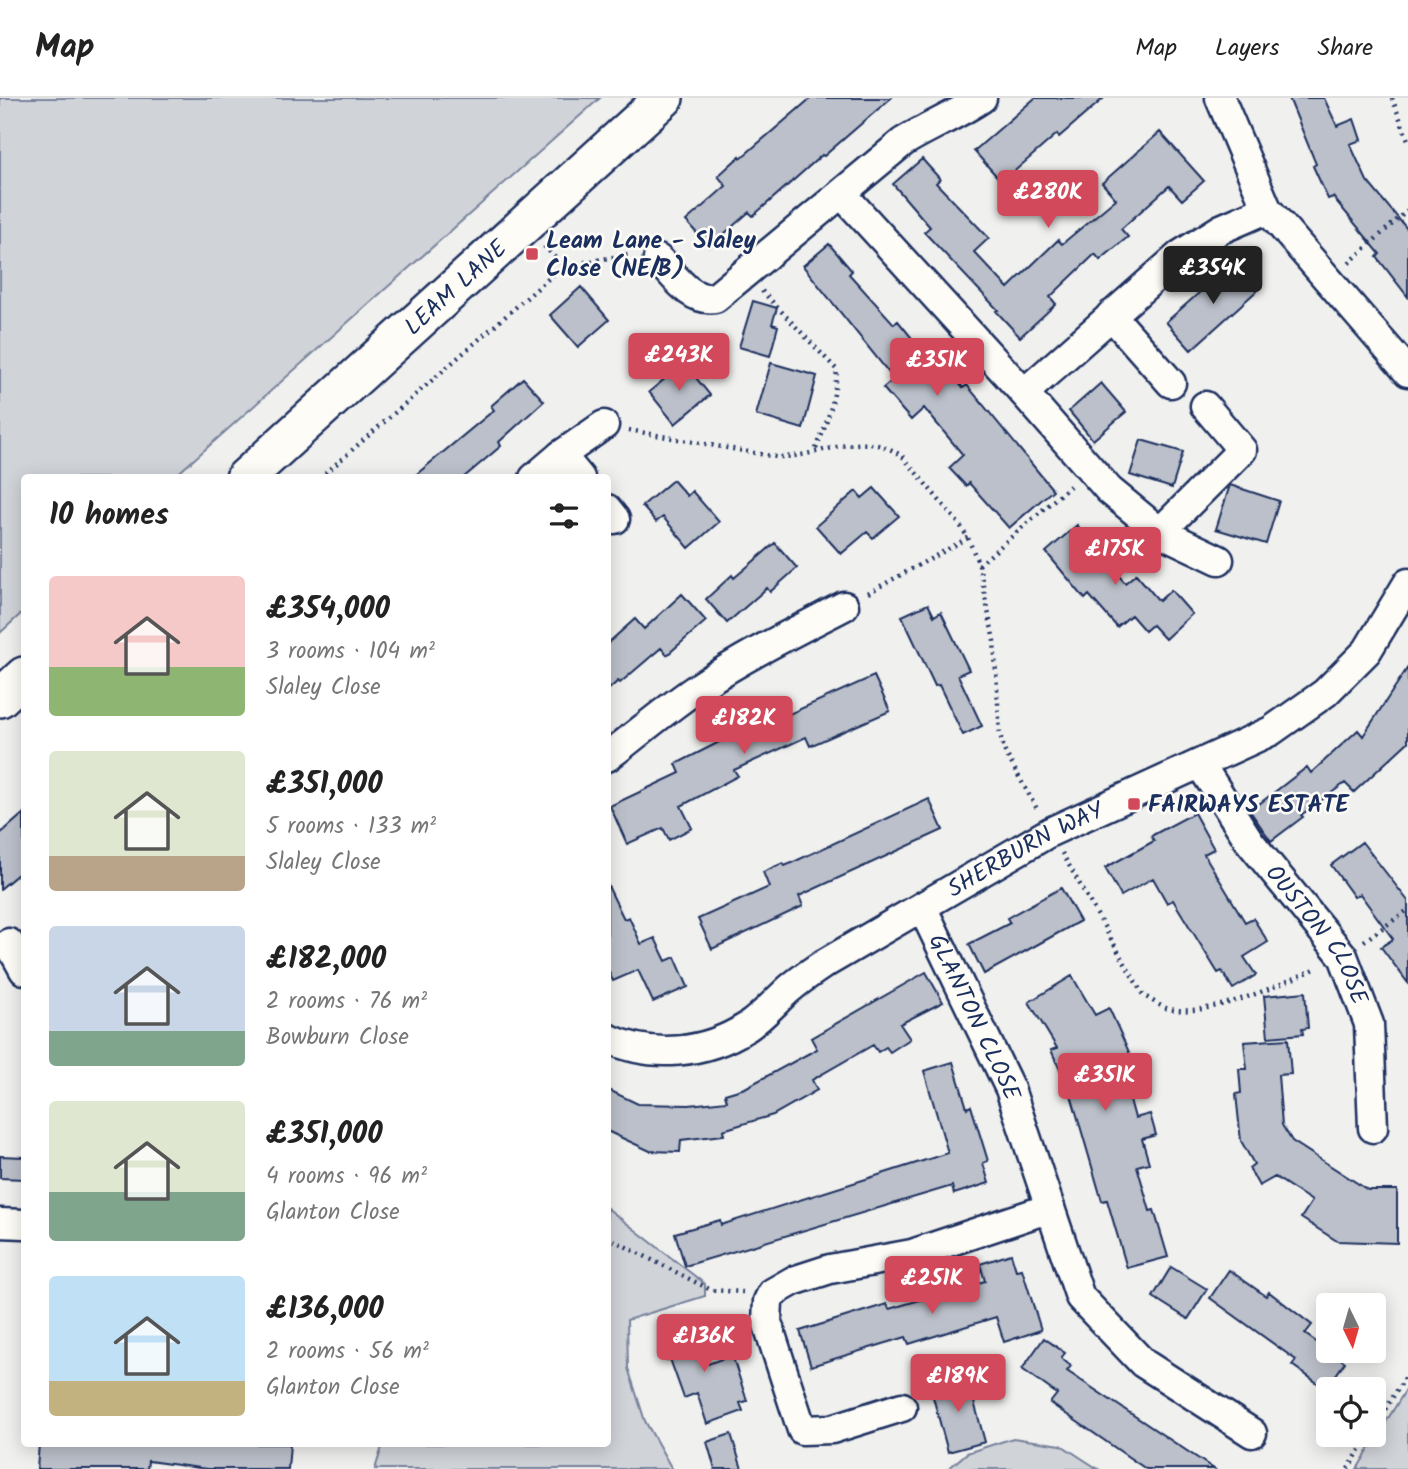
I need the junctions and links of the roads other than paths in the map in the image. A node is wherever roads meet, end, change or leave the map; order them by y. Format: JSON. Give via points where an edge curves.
{"nodes":[{"id":1,"x":664,"y":98,"type":"edge"},
{"id":2,"x":982,"y":98,"type":"edge"},
{"id":3,"x":1220,"y":98,"type":"edge"},
{"id":4,"x":842,"y":194,"type":"junction"},
{"id":5,"x":1267,"y":209,"type":"junction"},
{"id":6,"x":658,"y":259,"type":"road end"},
{"id":7,"x":1111,"y":316,"type":"junction"},
{"id":8,"x":1408,"y":372,"type":"edge"},
{"id":9,"x":1171,"y":383,"type":"dead end"},
{"id":10,"x":1024,"y":393,"type":"junction"},
{"id":11,"x":1205,"y":406,"type":"dead end"},
{"id":12,"x":604,"y":425,"type":"road end"},
{"id":13,"x":561,"y":455,"type":"junction"},
{"id":14,"x":249,"y":474,"type":"edge"},
{"id":15,"x":539,"y":474,"type":"edge"},
{"id":16,"x":577,"y":474,"type":"edge"},
{"id":17,"x":1160,"y":532,"type":"junction"},
{"id":18,"x":1219,"y":560,"type":"dead end"},
{"id":19,"x":1408,"y":583,"type":"edge"},
{"id":20,"x":844,"y":606,"type":"road end"},
{"id":21,"x":21,"y":679,"type":"edge"},
{"id":22,"x":0,"y":698,"type":"edge"},
{"id":23,"x":611,"y":754,"type":"edge"},
{"id":24,"x":1200,"y":764,"type":"junction"},
{"id":25,"x":922,"y":907,"type":"junction"},
{"id":26,"x":11,"y":941,"type":"edge"},
{"id":27,"x":21,"y":963,"type":"edge"},
{"id":28,"x":611,"y":1039,"type":"edge"},
{"id":29,"x":1373,"y":1128,"type":"dead end"},
{"id":30,"x":1050,"y":1208,"type":"junction"},
{"id":31,"x":0,"y":1223,"type":"edge"},
{"id":32,"x":21,"y":1224,"type":"edge"},
{"id":33,"x":902,"y":1407,"type":"dead end"},
{"id":34,"x":1252,"y":1433,"type":"dead end"}],
"edges":[{"from":1,"to":14,"type":"main road","name":"LEAM LANE"},
{"from":2,"to":4,"type":"street","via":[[903,142]]},
{"from":3,"to":5,"type":"street"},
{"from":4,"to":6,"type":"street","via":[[715,298],[695,297]]},
{"from":4,"to":10,"type":"street"},
{"from":5,"to":7,"type":"street","via":[[1199,241]]},
{"from":5,"to":8,"type":"street"},
{"from":7,"to":9,"type":"street"},
{"from":7,"to":10,"type":"street"},
{"from":10,"to":17,"type":"street","via":[[1089,469]]},
{"from":11,"to":17,"type":"street","via":[[1242,450]]},
{"from":12,"to":13,"type":"street"},
{"from":13,"to":15,"type":"street"},
{"from":13,"to":16,"type":"street"},
{"from":17,"to":18,"type":"street"},
{"from":19,"to":24,"type":"street","name":"SHERBURN WAY","via":[[1367,651],[1325,693],[1271,731]]},
{"from":20,"to":23,"type":"street","via":[[703,684]]},
{"from":21,"to":22,"type":"main road"},
{"from":24,"to":25,"type":"street","name":"SHERBURN WAY","via":[[1050,832]]},
{"from":24,"to":29,"type":"street","name":"OUSTON CLOSE","via":[[1250,842],[1343,956],[1369,1024]]},
{"from":25,"to":28,"type":"street","name":"SHERBURN WAY","via":[[821,965],[755,1021],[724,1039],[665,1052]]},
{"from":25,"to":30,"type":"street","name":"GLANTON CLOSE","via":[[1010,1090]]},
{"from":26,"to":27,"type":"street"},
{"from":30,"to":33,"type":"street","via":[[912,1254],[830,1269],[772,1293],[768,1322],[802,1430],[832,1429]]},
{"from":30,"to":34,"type":"street","name":"GLANTON CLOSE","via":[[1080,1297],[1143,1363]]},
{"from":31,"to":32,"type":"street"}]}
